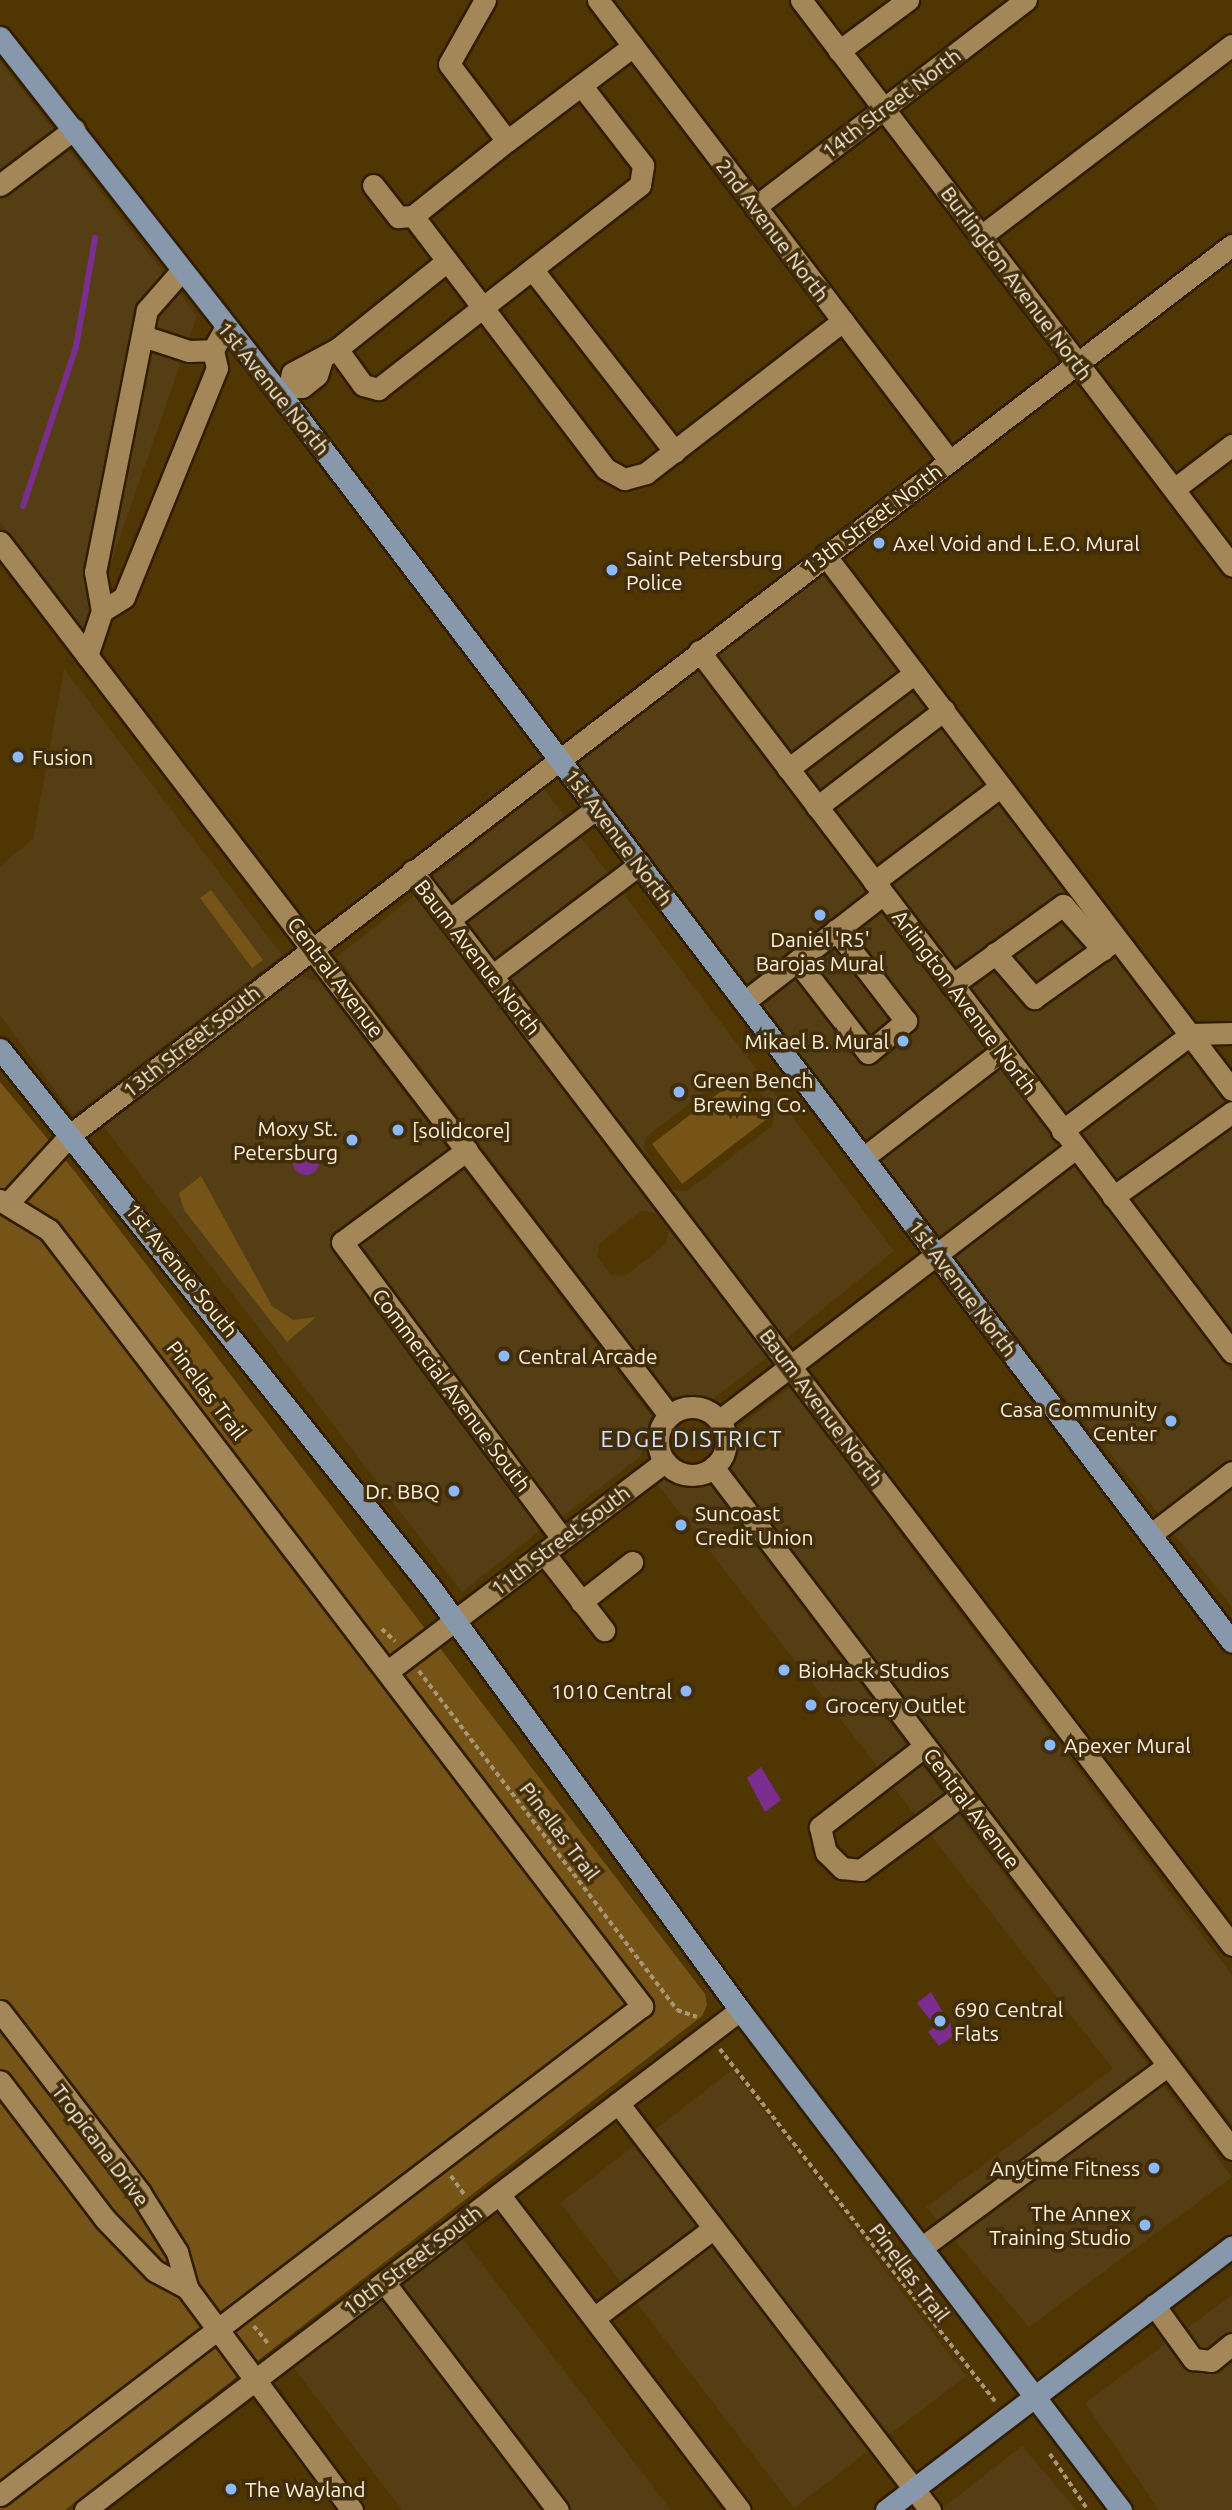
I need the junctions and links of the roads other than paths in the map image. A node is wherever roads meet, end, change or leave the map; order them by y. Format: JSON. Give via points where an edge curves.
{"nodes":[{"id":1,"x":485,"y":0,"type":"edge"},
{"id":2,"x":598,"y":0,"type":"edge"},
{"id":3,"x":801,"y":0,"type":"edge"},
{"id":4,"x":908,"y":0,"type":"edge"},
{"id":5,"x":1027,"y":0,"type":"edge"},
{"id":6,"x":0,"y":37,"type":"edge"},
{"id":7,"x":1232,"y":44,"type":"edge"},
{"id":8,"x":633,"y":46,"type":"junction"},
{"id":9,"x":839,"y":51,"type":"junction"},
{"id":10,"x":581,"y":85,"type":"junction"},
{"id":11,"x":884,"y":109,"type":"junction"},
{"id":12,"x":74,"y":129,"type":"junction"},
{"id":13,"x":508,"y":141,"type":"junction"},
{"id":14,"x":0,"y":185,"type":"edge"},
{"id":15,"x":373,"y":185,"type":"dead end"},
{"id":16,"x":755,"y":207,"type":"junction"},
{"id":17,"x":413,"y":216,"type":"junction"},
{"id":18,"x":981,"y":236,"type":"junction"},
{"id":19,"x":1232,"y":245,"type":"edge"},
{"id":20,"x":447,"y":261,"type":"junction"},
{"id":21,"x":532,"y":269,"type":"junction"},
{"id":22,"x":182,"y":270,"type":"junction"},
{"id":23,"x":483,"y":308,"type":"junction"},
{"id":24,"x":843,"y":321,"type":"junction"},
{"id":25,"x":226,"y":327,"type":"junction"},
{"id":26,"x":143,"y":336,"type":"junction"},
{"id":27,"x":214,"y":350,"type":"junction"},
{"id":28,"x":330,"y":354,"type":"junction"},
{"id":29,"x":1077,"y":363,"type":"junction"},
{"id":30,"x":285,"y":390,"type":"junction"},
{"id":31,"x":1232,"y":445,"type":"edge"},
{"id":32,"x":674,"y":452,"type":"junction"},
{"id":33,"x":949,"y":460,"type":"junction"},
{"id":34,"x":1174,"y":489,"type":"junction"},
{"id":35,"x":0,"y":542,"type":"edge"},
{"id":36,"x":825,"y":555,"type":"junction"},
{"id":37,"x":1232,"y":566,"type":"edge"},
{"id":38,"x":95,"y":572,"type":"junction"},
{"id":39,"x":124,"y":597,"type":"junction"},
{"id":40,"x":102,"y":611,"type":"junction"},
{"id":41,"x":699,"y":652,"type":"junction"},
{"id":42,"x":87,"y":656,"type":"junction"},
{"id":43,"x":915,"y":673,"type":"junction"},
{"id":44,"x":944,"y":710,"type":"junction"},
{"id":45,"x":559,"y":758,"type":"junction"},
{"id":46,"x":788,"y":769,"type":"junction"},
{"id":47,"x":1002,"y":786,"type":"junction"},
{"id":48,"x":817,"y":807,"type":"junction"},
{"id":49,"x":597,"y":808,"type":"junction"},
{"id":50,"x":639,"y":864,"type":"junction"},
{"id":51,"x":412,"y":871,"type":"junction"},
{"id":52,"x":879,"y":888,"type":"junction"},
{"id":53,"x":450,"y":919,"type":"junction"},
{"id":54,"x":836,"y":930,"type":"junction"},
{"id":55,"x":1110,"y":944,"type":"junction"},
{"id":56,"x":312,"y":946,"type":"junction"},
{"id":57,"x":995,"y":953,"type":"junction"},
{"id":58,"x":797,"y":961,"type":"junction"},
{"id":59,"x":493,"y":975,"type":"junction"},
{"id":60,"x":952,"y":985,"type":"junction"},
{"id":61,"x":744,"y":1002,"type":"junction"},
{"id":62,"x":1232,"y":1033,"type":"edge"},
{"id":63,"x":1191,"y":1034,"type":"junction"},
{"id":64,"x":0,"y":1049,"type":"edge"},
{"id":65,"x":1002,"y":1051,"type":"junction"},
{"id":66,"x":1232,"y":1090,"type":"edge"},
{"id":67,"x":1232,"y":1112,"type":"edge"},
{"id":68,"x":1062,"y":1131,"type":"junction"},
{"id":69,"x":70,"y":1135,"type":"junction"},
{"id":70,"x":1076,"y":1148,"type":"junction"},
{"id":71,"x":467,"y":1150,"type":"junction"},
{"id":72,"x":863,"y":1158,"type":"junction"},
{"id":73,"x":1113,"y":1197,"type":"junction"},
{"id":74,"x":4,"y":1202,"type":"edge"},
{"id":75,"x":937,"y":1254,"type":"junction"},
{"id":76,"x":1232,"y":1352,"type":"edge"},
{"id":77,"x":790,"y":1366,"type":"junction"},
{"id":78,"x":669,"y":1415,"type":"junction"},
{"id":79,"x":720,"y":1420,"type":"junction"},
{"id":80,"x":664,"y":1462,"type":"junction"},
{"id":81,"x":713,"y":1467,"type":"junction"},
{"id":82,"x":1232,"y":1472,"type":"edge"},
{"id":83,"x":1150,"y":1535,"type":"junction"},
{"id":84,"x":562,"y":1538,"type":"junction"},
{"id":85,"x":544,"y":1553,"type":"junction"},
{"id":86,"x":632,"y":1562,"type":"dead end"},
{"id":87,"x":581,"y":1602,"type":"junction"},
{"id":88,"x":455,"y":1619,"type":"junction"},
{"id":89,"x":604,"y":1630,"type":"dead end"},
{"id":90,"x":1232,"y":1642,"type":"edge"},
{"id":91,"x":388,"y":1671,"type":"junction"},
{"id":92,"x":925,"y":1746,"type":"junction"},
{"id":93,"x":962,"y":1795,"type":"junction"},
{"id":94,"x":1232,"y":1945,"type":"edge"},
{"id":95,"x":740,"y":2010,"type":"junction"},
{"id":96,"x":0,"y":2011,"type":"edge"},
{"id":97,"x":1168,"y":2065,"type":"junction"},
{"id":98,"x":0,"y":2081,"type":"edge"},
{"id":99,"x":618,"y":2103,"type":"junction"},
{"id":100,"x":1232,"y":2149,"type":"edge"},
{"id":101,"x":499,"y":2194,"type":"junction"},
{"id":102,"x":714,"y":2228,"type":"junction"},
{"id":103,"x":1232,"y":2246,"type":"edge"},
{"id":104,"x":921,"y":2248,"type":"junction"},
{"id":105,"x":384,"y":2282,"type":"junction"},
{"id":106,"x":187,"y":2288,"type":"junction"},
{"id":107,"x":1154,"y":2305,"type":"junction"},
{"id":108,"x":594,"y":2318,"type":"junction"},
{"id":109,"x":215,"y":2328,"type":"junction"},
{"id":110,"x":1232,"y":2344,"type":"edge"},
{"id":111,"x":254,"y":2381,"type":"junction"},
{"id":112,"x":1035,"y":2396,"type":"junction"},
{"id":113,"x":914,"y":2488,"type":"junction"},
{"id":114,"x":0,"y":2495,"type":"edge"},
{"id":115,"x":85,"y":2510,"type":"edge"},
{"id":116,"x":352,"y":2510,"type":"edge"},
{"id":117,"x":558,"y":2510,"type":"edge"},
{"id":118,"x":740,"y":2510,"type":"edge"},
{"id":119,"x":886,"y":2510,"type":"edge"},
{"id":120,"x":930,"y":2510,"type":"edge"},
{"id":121,"x":1121,"y":2510,"type":"edge"}],
"edges":[{"from":1,"to":13,"type":"street","via":[[449,64]]},
{"from":2,"to":8,"type":"street","name":"2nd Avenue North"},
{"from":3,"to":9,"type":"street","name":"Burlington Avenue North"},
{"from":4,"to":9,"type":"street"},
{"from":5,"to":11,"type":"street","name":"14th Street North"},
{"from":6,"to":12,"type":"main road","name":"1st Avenue North"},
{"from":7,"to":18,"type":"street"},
{"from":8,"to":10,"type":"street"},
{"from":8,"to":16,"type":"street","name":"2nd Avenue North"},
{"from":9,"to":11,"type":"street","name":"Burlington Avenue North"},
{"from":10,"to":13,"type":"street"},
{"from":10,"to":21,"type":"street","via":[[643,165],[640,185]]},
{"from":11,"to":16,"type":"street","name":"14th Street North"},
{"from":11,"to":18,"type":"street","name":"Burlington Avenue North"},
{"from":12,"to":14,"type":"street"},
{"from":12,"to":22,"type":"main road","name":"1st Avenue North"},
{"from":13,"to":17,"type":"street"},
{"from":15,"to":17,"type":"street","via":[[398,217]]},
{"from":16,"to":24,"type":"street","name":"2nd Avenue North"},
{"from":17,"to":20,"type":"street"},
{"from":18,"to":29,"type":"street","name":"Burlington Avenue North"},
{"from":19,"to":29,"type":"street","name":"13th Street North"},
{"from":20,"to":23,"type":"street"},
{"from":20,"to":28,"type":"street"},
{"from":21,"to":23,"type":"street"},
{"from":21,"to":32,"type":"street"},
{"from":22,"to":25,"type":"main road","name":"1st Avenue North"},
{"from":22,"to":26,"type":"street","via":[[147,310]]},
{"from":23,"to":28,"type":"street","via":[[378,389],[363,385]]},
{"from":23,"to":32,"type":"street","via":[[606,468],[624,479],[646,473]]},
{"from":24,"to":32,"type":"street"},
{"from":24,"to":33,"type":"street","name":"2nd Avenue North"},
{"from":25,"to":27,"type":"street"},
{"from":25,"to":30,"type":"main road","name":"1st Avenue North"},
{"from":26,"to":27,"type":"street","via":[[189,351]]},
{"from":26,"to":38,"type":"street"},
{"from":27,"to":39,"type":"street","via":[[217,368]]},
{"from":28,"to":30,"type":"street","via":[[292,373]]},
{"from":29,"to":33,"type":"street","name":"13th Street North"},
{"from":29,"to":34,"type":"street","name":"Burlington Avenue North"},
{"from":30,"to":45,"type":"main road","name":"1st Avenue North"},
{"from":31,"to":34,"type":"street"},
{"from":33,"to":36,"type":"street","name":"13th Street North"},
{"from":34,"to":37,"type":"street","name":"Burlington Avenue North"},
{"from":35,"to":42,"type":"street","name":"Central Avenue"},
{"from":36,"to":41,"type":"street","name":"13th Street North"},
{"from":36,"to":43,"type":"street"},
{"from":38,"to":39,"type":"street"},
{"from":38,"to":40,"type":"street"},
{"from":39,"to":40,"type":"street"},
{"from":40,"to":42,"type":"street"},
{"from":41,"to":45,"type":"street","name":"13th Street North"},
{"from":41,"to":46,"type":"street","name":"Arlington Avenue North"},
{"from":42,"to":56,"type":"street","name":"Central Avenue"},
{"from":43,"to":44,"type":"street"},
{"from":43,"to":46,"type":"street"},
{"from":44,"to":47,"type":"street"},
{"from":44,"to":48,"type":"street"},
{"from":45,"to":49,"type":"main road","name":"1st Avenue North"},
{"from":45,"to":51,"type":"street","name":"13th Street North"},
{"from":46,"to":48,"type":"street","name":"Arlington Avenue North"},
{"from":47,"to":52,"type":"street"},
{"from":47,"to":55,"type":"street"},
{"from":48,"to":52,"type":"street","name":"Arlington Avenue North"},
{"from":49,"to":50,"type":"main road","name":"1st Avenue North"},
{"from":49,"to":53,"type":"street"},
{"from":50,"to":59,"type":"street"},
{"from":50,"to":61,"type":"main road","name":"1st Avenue North"},
{"from":51,"to":53,"type":"street","name":"Baum Avenue North"},
{"from":51,"to":56,"type":"street","name":"13th Street North"},
{"from":52,"to":54,"type":"street"},
{"from":52,"to":60,"type":"street","name":"Arlington Avenue North"},
{"from":53,"to":59,"type":"street","name":"Baum Avenue North"},
{"from":54,"to":58,"type":"street"},
{"from":54,"to":58,"type":"street","via":[[906,1021],[868,1052]]},
{"from":55,"to":57,"type":"street","via":[[1063,905]]},
{"from":55,"to":57,"type":"street","via":[[1034,998]]},
{"from":55,"to":63,"type":"street"},
{"from":56,"to":69,"type":"street","name":"13th Street South"},
{"from":56,"to":71,"type":"street","name":"Central Avenue"},
{"from":57,"to":60,"type":"street"},
{"from":58,"to":61,"type":"street"},
{"from":59,"to":77,"type":"street","name":"Baum Avenue North"},
{"from":60,"to":65,"type":"street","name":"Arlington Avenue North"},
{"from":61,"to":72,"type":"main road","name":"1st Avenue North"},
{"from":62,"to":63,"type":"street"},
{"from":63,"to":66,"type":"street"},
{"from":63,"to":68,"type":"street"},
{"from":64,"to":69,"type":"main road","name":"1st Avenue South"},
{"from":65,"to":68,"type":"street","name":"Arlington Avenue North"},
{"from":65,"to":72,"type":"street"},
{"from":67,"to":73,"type":"street"},
{"from":68,"to":70,"type":"street","name":"Arlington Avenue North"},
{"from":69,"to":74,"type":"street","name":"13th Street South"},
{"from":69,"to":88,"type":"main road","name":"1st Avenue South"},
{"from":70,"to":73,"type":"street","name":"Arlington Avenue North"},
{"from":70,"to":75,"type":"street"},
{"from":71,"to":78,"type":"street","name":"Central Avenue"},
{"from":71,"to":84,"type":"street","name":"Commercial Avenue South","via":[[342,1242]]},
{"from":72,"to":75,"type":"main road","name":"1st Avenue North"},
{"from":73,"to":76,"type":"street","name":"Arlington Avenue North"},
{"from":74,"to":91,"type":"street","via":[[49,1230]]},
{"from":75,"to":77,"type":"street"},
{"from":75,"to":83,"type":"main road","name":"1st Avenue North"},
{"from":77,"to":79,"type":"street"},
{"from":77,"to":94,"type":"street","name":"Baum Avenue North"},
{"from":78,"to":79,"type":"street","via":[[690,1406]]},
{"from":78,"to":80,"type":"street","via":[[657,1442]]},
{"from":79,"to":81,"type":"street","via":[[725,1449]]},
{"from":80,"to":81,"type":"street","via":[[683,1474]]},
{"from":80,"to":84,"type":"street","name":"11th Street South"},
{"from":81,"to":92,"type":"street","name":"Central Avenue"},
{"from":82,"to":83,"type":"street"},
{"from":83,"to":90,"type":"main road","name":"1st Avenue North"},
{"from":84,"to":85,"type":"street","name":"11th Street South"},
{"from":85,"to":87,"type":"street"},
{"from":85,"to":88,"type":"street","name":"11th Street South"},
{"from":86,"to":87,"type":"street"},
{"from":87,"to":89,"type":"street"},
{"from":88,"to":91,"type":"street","name":"11th Street South"},
{"from":88,"to":95,"type":"main road","name":"1st Avenue South"},
{"from":91,"to":109,"type":"street","via":[[642,2006]]},
{"from":92,"to":93,"type":"street","name":"Central Avenue"},
{"from":92,"to":93,"type":"street","via":[[820,1827],[826,1852],[842,1868],[861,1870]]},
{"from":93,"to":97,"type":"street","name":"Central Avenue"},
{"from":95,"to":99,"type":"street","name":"10th Street South"},
{"from":95,"to":104,"type":"main road","name":"1st Avenue South"},
{"from":96,"to":106,"type":"street","name":"Tropicana Drive","via":[[140,2193],[177,2252]]},
{"from":97,"to":100,"type":"street","name":"Central Avenue"},
{"from":97,"to":104,"type":"street"},
{"from":98,"to":106,"type":"street","name":"Tropicana Drive","via":[[105,2218],[155,2271]]},
{"from":99,"to":101,"type":"street","name":"10th Street South"},
{"from":99,"to":102,"type":"street"},
{"from":101,"to":105,"type":"street","name":"10th Street South"},
{"from":101,"to":108,"type":"street"},
{"from":102,"to":108,"type":"street"},
{"from":102,"to":113,"type":"street"},
{"from":103,"to":107,"type":"main road"},
{"from":104,"to":112,"type":"main road","name":"1st Avenue South"},
{"from":105,"to":111,"type":"street","name":"10th Street South"},
{"from":105,"to":117,"type":"street"},
{"from":106,"to":109,"type":"street","name":"Tropicana Drive"},
{"from":107,"to":110,"type":"street","via":[[1193,2359],[1211,2361]]},
{"from":107,"to":112,"type":"main road"},
{"from":108,"to":118,"type":"street"},
{"from":109,"to":111,"type":"street","name":"Tropicana Drive"},
{"from":109,"to":114,"type":"street"},
{"from":111,"to":115,"type":"street","name":"10th Street South"},
{"from":111,"to":116,"type":"street","name":"Tropicana Drive"},
{"from":112,"to":113,"type":"main road"},
{"from":112,"to":121,"type":"main road","name":"1st Avenue South"},
{"from":113,"to":119,"type":"main road"},
{"from":113,"to":120,"type":"street"}]}
